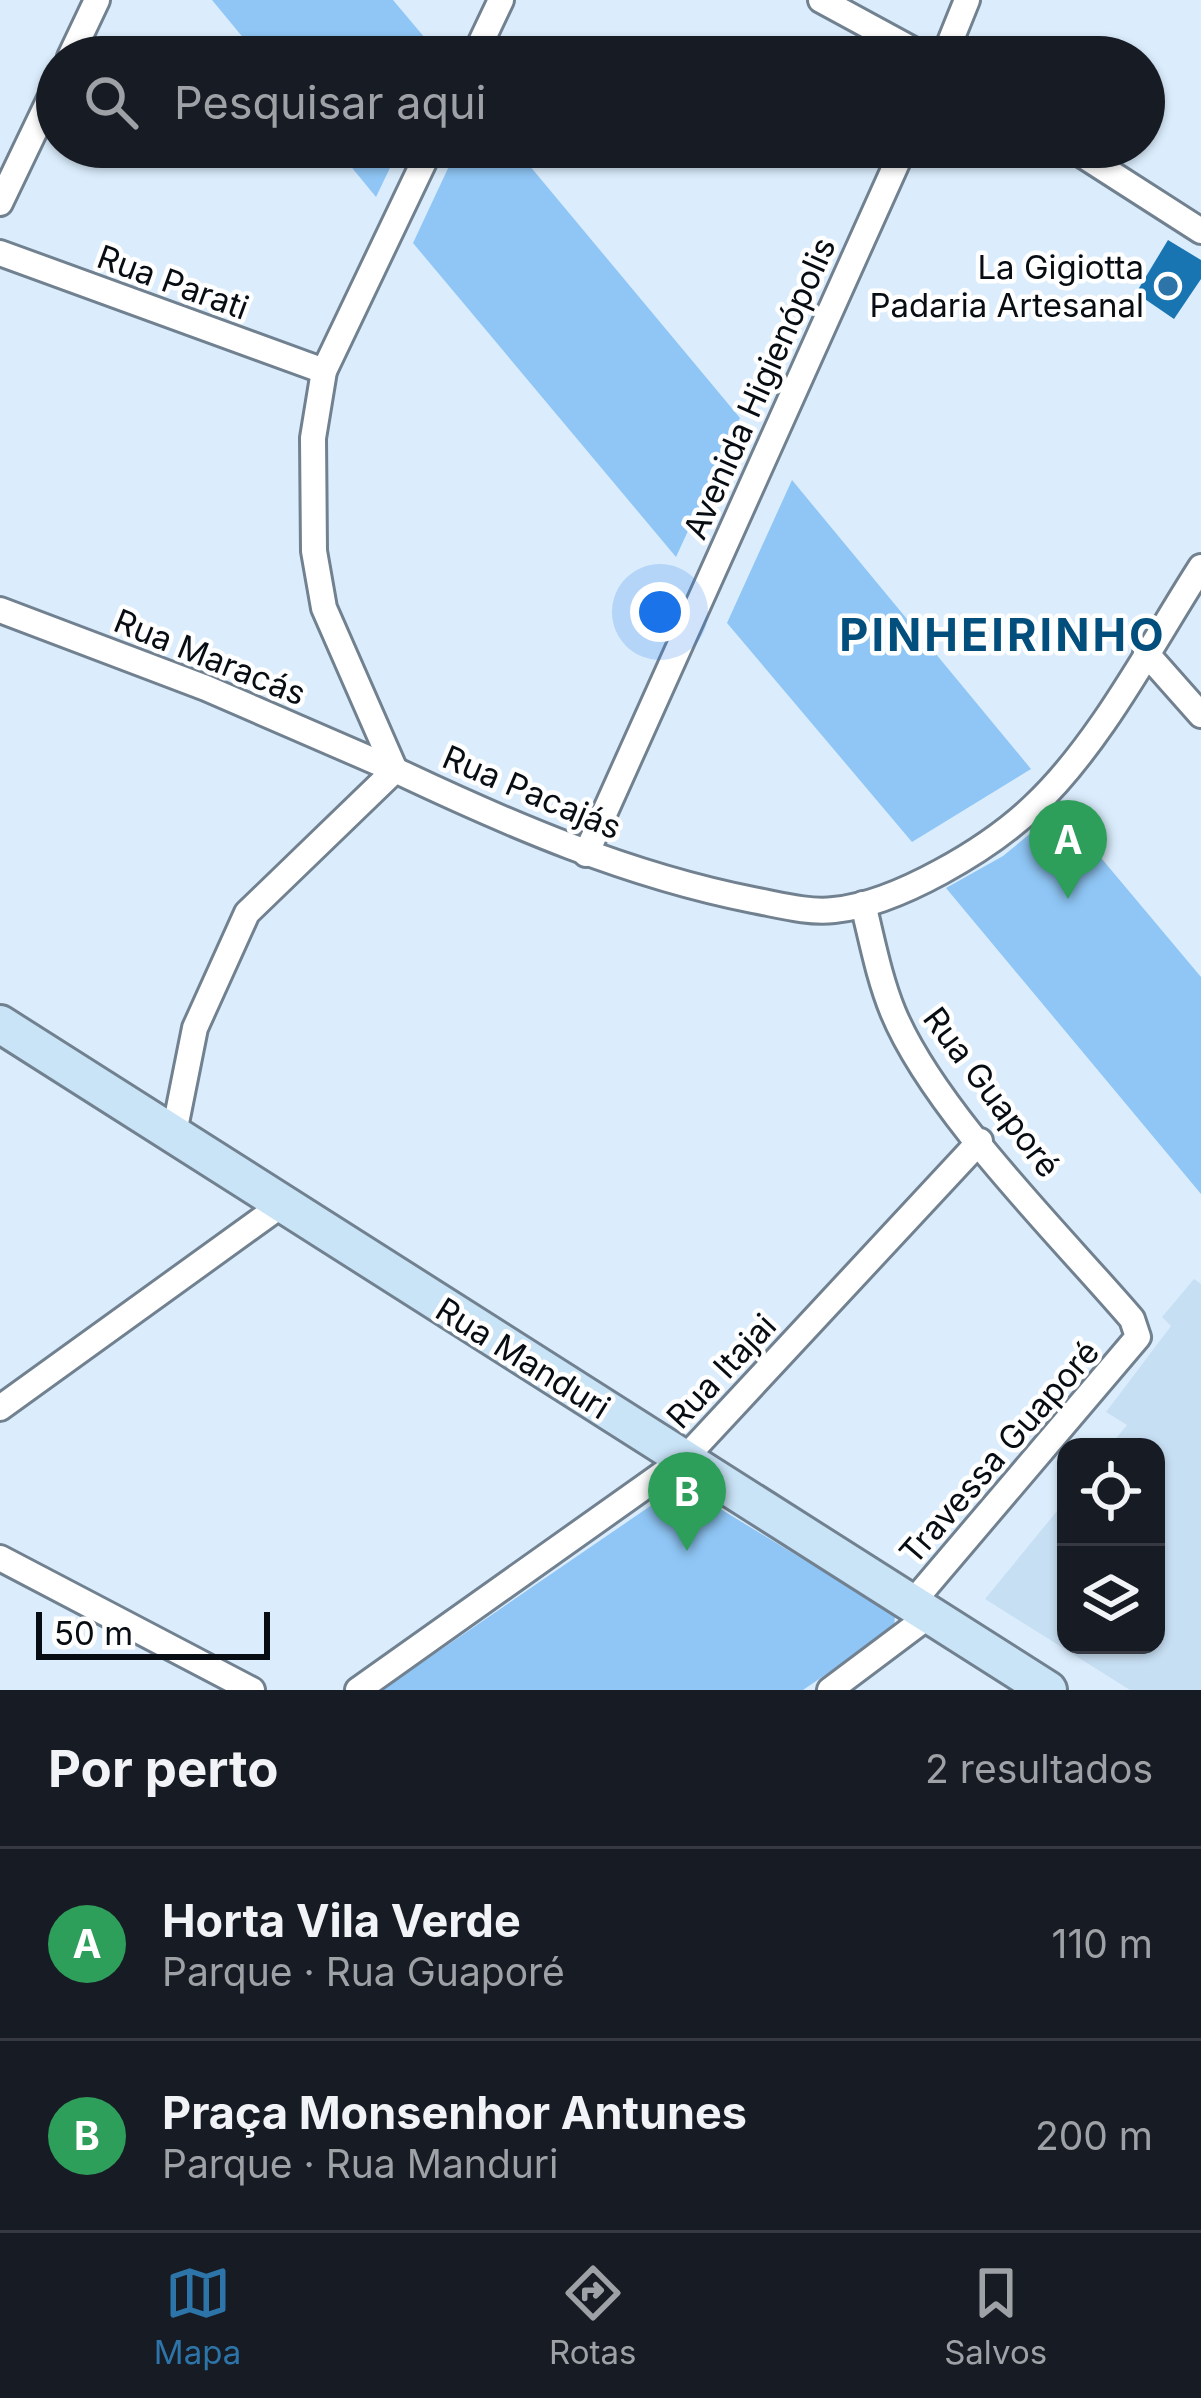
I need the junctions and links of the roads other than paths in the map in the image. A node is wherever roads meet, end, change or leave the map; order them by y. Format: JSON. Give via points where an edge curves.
{"nodes":[{"id":1,"x":97,"y":0,"type":"edge"},
{"id":2,"x":501,"y":0,"type":"edge"},
{"id":3,"x":821,"y":0,"type":"edge"},
{"id":4,"x":967,"y":0,"type":"edge"},
{"id":5,"x":80,"y":36,"type":"edge"},
{"id":6,"x":484,"y":36,"type":"edge"},
{"id":7,"x":887,"y":36,"type":"edge"},
{"id":8,"x":952,"y":36,"type":"edge"},
{"id":9,"x":36,"y":128,"type":"edge"},
{"id":10,"x":421,"y":168,"type":"edge"},
{"id":11,"x":895,"y":168,"type":"edge"},
{"id":12,"x":1103,"y":168,"type":"edge"},
{"id":13,"x":0,"y":203,"type":"edge"},
{"id":14,"x":1201,"y":231,"type":"edge"},
{"id":15,"x":0,"y":253,"type":"edge"},
{"id":16,"x":324,"y":371,"type":"junction"},
{"id":17,"x":1201,"y":567,"type":"edge"},
{"id":18,"x":0,"y":610,"type":"edge"},
{"id":19,"x":1146,"y":653,"type":"junction"},
{"id":20,"x":1201,"y":715,"type":"edge"},
{"id":21,"x":395,"y":770,"type":"junction"},
{"id":22,"x":586,"y":854,"type":"junction"},
{"id":23,"x":863,"y":904,"type":"junction"},
{"id":24,"x":0,"y":1024,"type":"edge"},
{"id":25,"x":174,"y":1133,"type":"junction"},
{"id":26,"x":980,"y":1141,"type":"junction"},
{"id":27,"x":280,"y":1206,"type":"junction"},
{"id":28,"x":1135,"y":1345,"type":"joint"},
{"id":29,"x":0,"y":1408,"type":"edge"},
{"id":30,"x":685,"y":1458,"type":"junction"},
{"id":31,"x":0,"y":1558,"type":"edge"},
{"id":32,"x":921,"y":1609,"type":"junction"},
{"id":33,"x":252,"y":1690,"type":"edge"},
{"id":34,"x":358,"y":1690,"type":"edge"},
{"id":35,"x":830,"y":1690,"type":"edge"},
{"id":36,"x":1048,"y":1690,"type":"edge"}],
"edges":[{"from":1,"to":5,"type":"street"},
{"from":2,"to":6,"type":"street"},
{"from":3,"to":7,"type":"street"},
{"from":4,"to":8,"type":"street"},
{"from":9,"to":13,"type":"street"},
{"from":10,"to":16,"type":"street"},
{"from":11,"to":22,"type":"street","name":"Avenida Higienópolis"},
{"from":12,"to":14,"type":"street"},
{"from":15,"to":16,"type":"street","name":"Rua Parati"},
{"from":16,"to":21,"type":"street","via":[[314,438],[314,551],[340,653]]},
{"from":17,"to":19,"type":"street"},
{"from":18,"to":21,"type":"street","name":"Rua Maracás"},
{"from":19,"to":20,"type":"street"},
{"from":19,"to":23,"type":"street","via":[[1034,806],[910,888]]},
{"from":21,"to":22,"type":"street","name":"Rua Pacajás"},
{"from":21,"to":25,"type":"street","name":"Rua Pacajás","via":[[247,913],[195,1028]]},
{"from":22,"to":23,"type":"street","name":"Rua Pacajás","via":[[801,909]]},
{"from":23,"to":26,"type":"street","name":"Rua Guaporé","via":[[893,1013]]},
{"from":24,"to":25,"type":"street","name":"Rua Manduri"},
{"from":25,"to":27,"type":"street","name":"Rua Manduri"},
{"from":26,"to":28,"type":"street","name":"Rua Guaporé","via":[[1132,1319]]},
{"from":26,"to":30,"type":"street","name":"Rua Itajai"},
{"from":27,"to":29,"type":"street"},
{"from":27,"to":30,"type":"street","name":"Rua Manduri"},
{"from":28,"to":32,"type":"street","name":"Travessa Guaporé"},
{"from":30,"to":32,"type":"street","name":"Rua Manduri"},
{"from":30,"to":34,"type":"street","name":"Rua Itajai"},
{"from":31,"to":33,"type":"street"},
{"from":32,"to":35,"type":"street","name":"Travessa Guaporé"},
{"from":32,"to":36,"type":"street","name":"Rua Manduri"}]}
